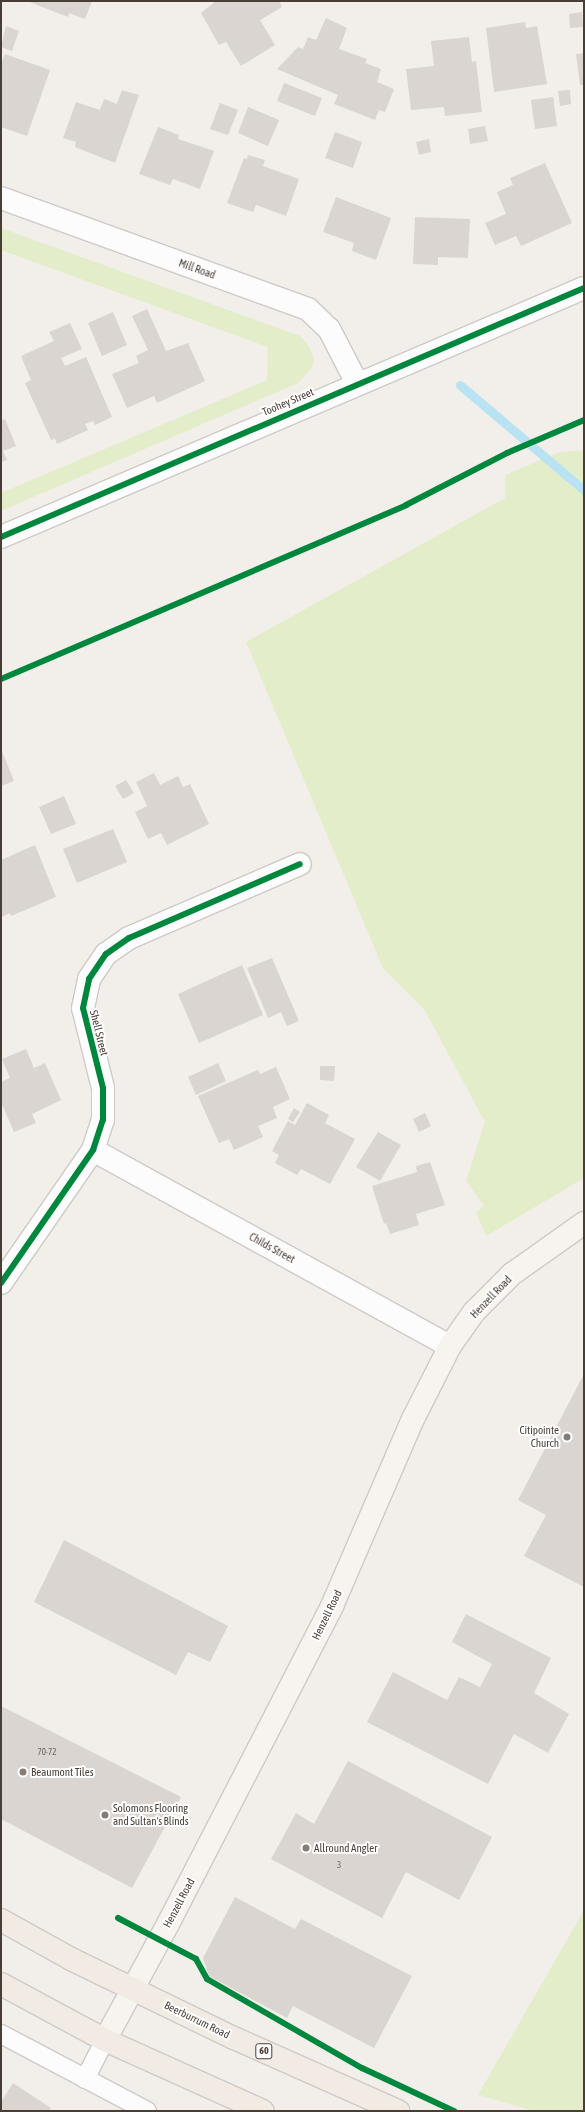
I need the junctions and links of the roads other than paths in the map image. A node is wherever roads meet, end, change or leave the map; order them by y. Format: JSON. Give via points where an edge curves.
{"nodes":[{"id":1,"x":1,"y":198,"type":"edge"},
{"id":2,"x":584,"y":288,"type":"edge"},
{"id":3,"x":357,"y":383,"type":"junction"},
{"id":4,"x":1,"y":537,"type":"edge"},
{"id":5,"x":300,"y":864,"type":"dead end"},
{"id":6,"x":93,"y":1150,"type":"junction"},
{"id":7,"x":584,"y":1223,"type":"edge"},
{"id":8,"x":1,"y":1283,"type":"edge"},
{"id":9,"x":450,"y":1346,"type":"junction"},
{"id":10,"x":1,"y":1920,"type":"edge"},
{"id":11,"x":1,"y":1984,"type":"edge"},
{"id":12,"x":132,"y":1989,"type":"junction"},
{"id":13,"x":1,"y":2034,"type":"edge"},
{"id":14,"x":104,"y":2040,"type":"junction"},
{"id":15,"x":85,"y":2079,"type":"junction"},
{"id":16,"x":147,"y":2111,"type":"edge"},
{"id":17,"x":263,"y":2111,"type":"edge"},
{"id":18,"x":398,"y":2111,"type":"edge"}],
"edges":[{"from":1,"to":3,"type":"street","name":"Mill Road","via":[[308,309],[329,329]]},
{"from":2,"to":3,"type":"street","name":"Toohey Street"},
{"from":3,"to":4,"type":"street","name":"Toohey Street"},
{"from":5,"to":6,"type":"street","name":"Shell Street","via":[[129,938],[106,954],[89,979],[83,1008],[103,1088],[102,1120]]},
{"from":6,"to":8,"type":"street","name":"Shell Street"},
{"from":6,"to":9,"type":"street","name":"Childs Street"},
{"from":7,"to":9,"type":"main road","name":"Henzell Road","via":[[512,1274],[474,1312]]},
{"from":9,"to":12,"type":"main road","name":"Henzell Road","via":[[412,1419],[332,1606]]},
{"from":10,"to":12,"type":"main road","name":"Beerburrum Road","number":"60"},
{"from":11,"to":14,"type":"main road"},
{"from":12,"to":14,"type":"main road","name":"Henzell Road"},
{"from":12,"to":18,"type":"main road","name":"Beerburrum Road","number":"60","via":[[234,2038]]},
{"from":13,"to":15,"type":"lane"},
{"from":14,"to":15,"type":"lane"},
{"from":14,"to":17,"type":"main road"},
{"from":15,"to":16,"type":"lane"}]}
